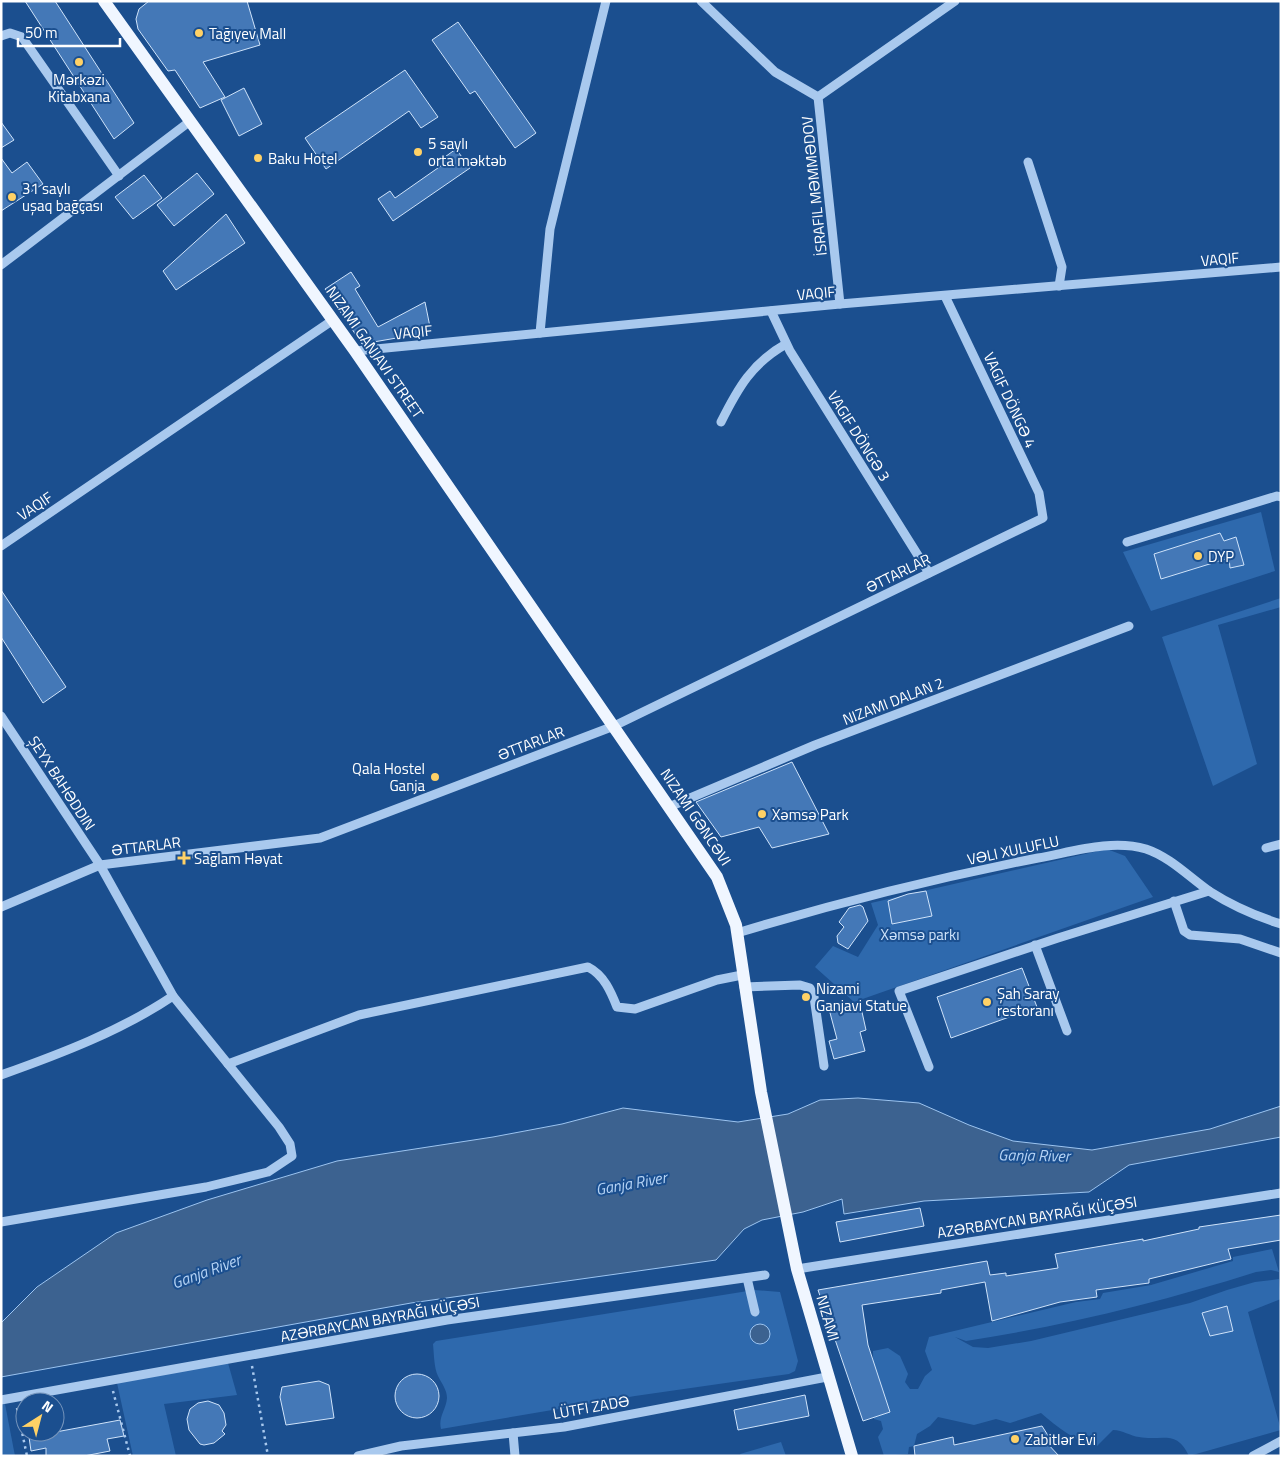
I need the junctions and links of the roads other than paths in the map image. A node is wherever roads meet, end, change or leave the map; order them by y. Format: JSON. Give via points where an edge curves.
{"nodes":[{"id":1,"x":104,"y":1,"type":"edge"},
{"id":2,"x":606,"y":1,"type":"edge"},
{"id":3,"x":701,"y":1,"type":"edge"},
{"id":4,"x":955,"y":1,"type":"edge"},
{"id":5,"x":1,"y":36,"type":"edge"},
{"id":6,"x":818,"y":97,"type":"junction"},
{"id":7,"x":189,"y":122,"type":"junction"},
{"id":8,"x":1028,"y":162,"type":"dead end"},
{"id":9,"x":119,"y":176,"type":"junction"},
{"id":10,"x":1,"y":265,"type":"edge"},
{"id":11,"x":1281,"y":267,"type":"edge"},
{"id":12,"x":1058,"y":286,"type":"junction"},
{"id":13,"x":945,"y":296,"type":"junction"},
{"id":14,"x":840,"y":304,"type":"junction"},
{"id":15,"x":771,"y":311,"type":"junction"},
{"id":16,"x":333,"y":320,"type":"junction"},
{"id":17,"x":540,"y":333,"type":"junction"},
{"id":18,"x":786,"y":344,"type":"junction"},
{"id":19,"x":355,"y":351,"type":"junction"},
{"id":20,"x":721,"y":422,"type":"dead end"},
{"id":21,"x":1281,"y":497,"type":"edge"},
{"id":22,"x":1043,"y":518,"type":"joint"},
{"id":23,"x":1127,"y":542,"type":"dead end"},
{"id":24,"x":1,"y":546,"type":"edge"},
{"id":25,"x":930,"y":573,"type":"junction"},
{"id":26,"x":1129,"y":626,"type":"dead end"},
{"id":27,"x":1,"y":716,"type":"edge"},
{"id":28,"x":614,"y":726,"type":"junction"},
{"id":29,"x":669,"y":807,"type":"junction"},
{"id":30,"x":1281,"y":844,"type":"edge"},
{"id":31,"x":1266,"y":848,"type":"dead end"},
{"id":32,"x":100,"y":865,"type":"junction"},
{"id":33,"x":1209,"y":891,"type":"junction"},
{"id":34,"x":1174,"y":901,"type":"junction"},
{"id":35,"x":1,"y":907,"type":"edge"},
{"id":36,"x":1281,"y":924,"type":"edge"},
{"id":37,"x":737,"y":933,"type":"junction"},
{"id":38,"x":1034,"y":945,"type":"junction"},
{"id":39,"x":1281,"y":953,"type":"edge"},
{"id":40,"x":743,"y":981,"type":"junction"},
{"id":41,"x":173,"y":996,"type":"junction"},
{"id":42,"x":1067,"y":1031,"type":"dead end"},
{"id":43,"x":228,"y":1064,"type":"junction"},
{"id":44,"x":824,"y":1066,"type":"dead end"},
{"id":45,"x":929,"y":1067,"type":"dead end"},
{"id":46,"x":1,"y":1075,"type":"edge"},
{"id":47,"x":1281,"y":1193,"type":"edge"},
{"id":48,"x":1,"y":1222,"type":"edge"},
{"id":49,"x":797,"y":1269,"type":"junction"},
{"id":50,"x":765,"y":1275,"type":"dead end"},
{"id":51,"x":748,"y":1278,"type":"junction"},
{"id":52,"x":755,"y":1312,"type":"dead end"},
{"id":53,"x":827,"y":1377,"type":"junction"},
{"id":54,"x":1,"y":1400,"type":"edge"},
{"id":55,"x":513,"y":1433,"type":"junction"},
{"id":56,"x":1281,"y":1441,"type":"edge"},
{"id":57,"x":358,"y":1456,"type":"edge"},
{"id":58,"x":515,"y":1456,"type":"edge"},
{"id":59,"x":852,"y":1456,"type":"edge"},
{"id":60,"x":1253,"y":1456,"type":"edge"}],
"edges":[{"from":1,"to":7,"type":"main road","name":"NIZAMI GANJAVI STREET"},
{"from":2,"to":17,"type":"street","via":[[550,229]]},
{"from":3,"to":6,"type":"street","name":"İSRAFIL MƏMMƏDOV","via":[[775,72]]},
{"from":4,"to":6,"type":"street"},
{"from":5,"to":9,"type":"street","via":[[10,33],[22,37]]},
{"from":6,"to":14,"type":"street","name":"İSRAFIL MƏMMƏDOV"},
{"from":7,"to":9,"type":"street"},
{"from":7,"to":16,"type":"main road","name":"NIZAMI GANJAVI STREET"},
{"from":8,"to":12,"type":"street","via":[[1062,267]]},
{"from":9,"to":10,"type":"street"},
{"from":11,"to":12,"type":"street","name":"VAQIF"},
{"from":12,"to":13,"type":"street","name":"VAQIF"},
{"from":13,"to":14,"type":"street","name":"VAQIF"},
{"from":13,"to":22,"type":"street","name":"VAGIF DÖNGƏ 4","via":[[1039,494]]},
{"from":14,"to":15,"type":"street","name":"VAQIF"},
{"from":15,"to":17,"type":"street","name":"VAQIF"},
{"from":15,"to":18,"type":"street","name":"VAGIF DÖNGƏ 3"},
{"from":16,"to":19,"type":"main road","name":"NIZAMI GANJAVI STREET"},
{"from":16,"to":24,"type":"street","name":"VAQIF"},
{"from":17,"to":19,"type":"street","name":"VAQIF"},
{"from":18,"to":20,"type":"street","via":[[748,374]]},
{"from":18,"to":25,"type":"street","name":"VAGIF DÖNGƏ 3"},
{"from":19,"to":28,"type":"main road","name":"NIZAMI GANJAVI STREET"},
{"from":21,"to":23,"type":"street"},
{"from":22,"to":25,"type":"street","name":"ƏTTARLAR"},
{"from":25,"to":28,"type":"street","name":"ƏTTARLAR"},
{"from":26,"to":29,"type":"street","name":"NIZAMI DALAN 2","via":[[815,745]]},
{"from":27,"to":32,"type":"street","name":"ŞEYX BAHƏDDIN"},
{"from":28,"to":29,"type":"main road","name":"NIZAMI GƏNCƏVI"},
{"from":28,"to":32,"type":"street","name":"ƏTTARLAR","via":[[320,838]]},
{"from":29,"to":37,"type":"main road","name":"NIZAMI GƏNCƏVI","via":[[717,878]]},
{"from":30,"to":31,"type":"street"},
{"from":32,"to":35,"type":"street","name":"ƏTTARLAR"},
{"from":32,"to":41,"type":"street","name":"ŞEYX BAHƏDDIN"},
{"from":33,"to":34,"type":"street"},
{"from":33,"to":36,"type":"street","name":"VƏLI XULUFLU","via":[[1255,916]]},
{"from":33,"to":37,"type":"street","name":"VƏLI XULUFLU","via":[[1180,868],[1146,849],[1107,845],[994,867],[804,913]]},
{"from":34,"to":38,"type":"street"},
{"from":34,"to":39,"type":"street","via":[[1184,931],[1190,934],[1240,939]]},
{"from":37,"to":40,"type":"main road","name":"NIZAMI GƏNCƏVI"},
{"from":38,"to":42,"type":"street"},
{"from":38,"to":45,"type":"street","via":[[899,991]]},
{"from":40,"to":43,"type":"street","via":[[717,980],[635,1009],[618,1008],[609,988],[596,971],[588,967],[359,1015]]},
{"from":40,"to":44,"type":"street","via":[[810,988]]},
{"from":40,"to":49,"type":"main road","name":"NIZAMI","via":[[761,1092]]},
{"from":41,"to":43,"type":"street","name":"ŞEYX BAHƏDDIN"},
{"from":41,"to":46,"type":"street","via":[[146,1014],[51,1057]]},
{"from":43,"to":48,"type":"street","name":"ŞEYX BAHƏDDIN","via":[[279,1127],[290,1144],[292,1156],[268,1172],[206,1187]]},
{"from":47,"to":49,"type":"street"},
{"from":49,"to":53,"type":"main road","name":"NIZAMI"},
{"from":50,"to":51,"type":"street"},
{"from":51,"to":52,"type":"street"},
{"from":51,"to":54,"type":"street","via":[[446,1320]]},
{"from":53,"to":55,"type":"street","name":"LÜTFI ZADƏ","via":[[564,1427]]},
{"from":53,"to":59,"type":"main road"},
{"from":55,"to":57,"type":"street","name":"LÜTFI ZADƏ","via":[[401,1446]]},
{"from":55,"to":58,"type":"street"},
{"from":56,"to":60,"type":"street"}]}
